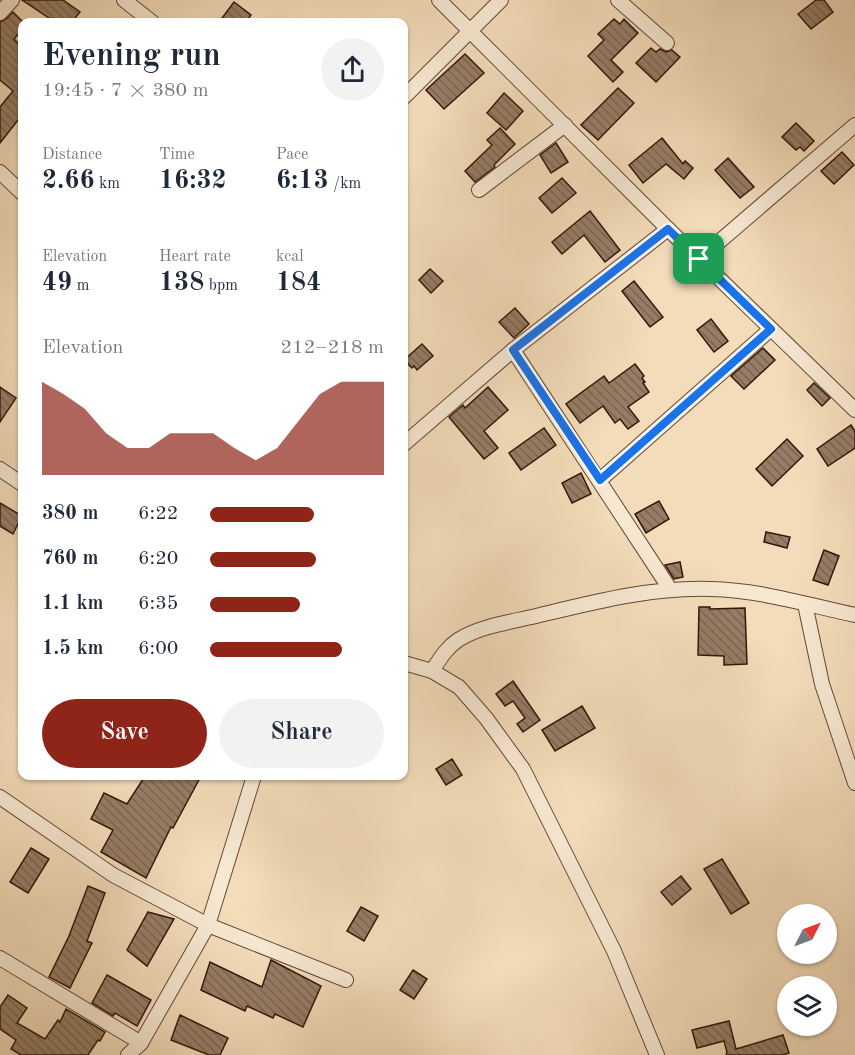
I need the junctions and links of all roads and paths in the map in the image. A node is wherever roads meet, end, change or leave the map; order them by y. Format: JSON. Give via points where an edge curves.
{"nodes":[{"id":1,"x":12,"y":0,"type":"edge"},
{"id":2,"x":124,"y":0,"type":"edge"},
{"id":3,"x":439,"y":0,"type":"edge"},
{"id":4,"x":501,"y":0,"type":"edge"},
{"id":5,"x":618,"y":0,"type":"edge"},
{"id":6,"x":0,"y":13,"type":"edge"},
{"id":7,"x":147,"y":18,"type":"edge"},
{"id":8,"x":470,"y":30,"type":"junction"},
{"id":9,"x":667,"y":43,"type":"dead end"},
{"id":10,"x":408,"y":93,"type":"edge"},
{"id":11,"x":565,"y":125,"type":"junction"},
{"id":12,"x":855,"y":125,"type":"edge"},
{"id":13,"x":0,"y":171,"type":"edge"},
{"id":14,"x":18,"y":189,"type":"edge"},
{"id":15,"x":479,"y":190,"type":"dead end"},
{"id":16,"x":668,"y":229,"type":"junction"},
{"id":17,"x":699,"y":259,"type":"junction"},
{"id":18,"x":771,"y":329,"type":"junction"},
{"id":19,"x":513,"y":350,"type":"junction"},
{"id":20,"x":855,"y":410,"type":"edge"},
{"id":21,"x":408,"y":441,"type":"edge"},
{"id":22,"x":0,"y":469,"type":"edge"},
{"id":23,"x":600,"y":480,"type":"junction"},
{"id":24,"x":18,"y":481,"type":"edge"},
{"id":25,"x":669,"y":589,"type":"junction"},
{"id":26,"x":805,"y":604,"type":"junction"},
{"id":27,"x":855,"y":615,"type":"edge"},
{"id":28,"x":408,"y":664,"type":"edge"},
{"id":29,"x":432,"y":671,"type":"junction"},
{"id":30,"x":253,"y":780,"type":"edge"},
{"id":31,"x":855,"y":783,"type":"edge"},
{"id":32,"x":0,"y":797,"type":"edge"},
{"id":33,"x":208,"y":925,"type":"junction"},
{"id":34,"x":0,"y":958,"type":"edge"},
{"id":35,"x":346,"y":980,"type":"dead end"},
{"id":36,"x":141,"y":1044,"type":"junction"},
{"id":37,"x":128,"y":1055,"type":"edge"},
{"id":38,"x":657,"y":1055,"type":"edge"}],
"edges":[{"from":1,"to":6,"type":"street"},
{"from":2,"to":7,"type":"street"},
{"from":3,"to":8,"type":"street"},
{"from":4,"to":8,"type":"street"},
{"from":5,"to":9,"type":"street"},
{"from":8,"to":10,"type":"street"},
{"from":8,"to":11,"type":"street"},
{"from":11,"to":15,"type":"street"},
{"from":11,"to":16,"type":"street"},
{"from":12,"to":17,"type":"street"},
{"from":13,"to":14,"type":"street"},
{"from":16,"to":17,"type":"street"},
{"from":16,"to":19,"type":"street"},
{"from":17,"to":18,"type":"street"},
{"from":18,"to":20,"type":"street"},
{"from":18,"to":23,"type":"street"},
{"from":19,"to":21,"type":"street"},
{"from":19,"to":23,"type":"street"},
{"from":22,"to":24,"type":"street"},
{"from":23,"to":25,"type":"street"},
{"from":25,"to":26,"type":"street","via":[[713,589]]},
{"from":25,"to":29,"type":"street","via":[[489,627],[459,639],[445,650]]},
{"from":26,"to":27,"type":"street"},
{"from":26,"to":31,"type":"street","via":[[822,684]]},
{"from":28,"to":29,"type":"street"},
{"from":29,"to":38,"type":"street","via":[[459,687],[523,769],[614,951]]},
{"from":30,"to":33,"type":"street"},
{"from":32,"to":33,"type":"street","via":[[113,875]]},
{"from":33,"to":35,"type":"street"},
{"from":33,"to":36,"type":"street"},
{"from":34,"to":36,"type":"street"},
{"from":36,"to":37,"type":"street"}]}
